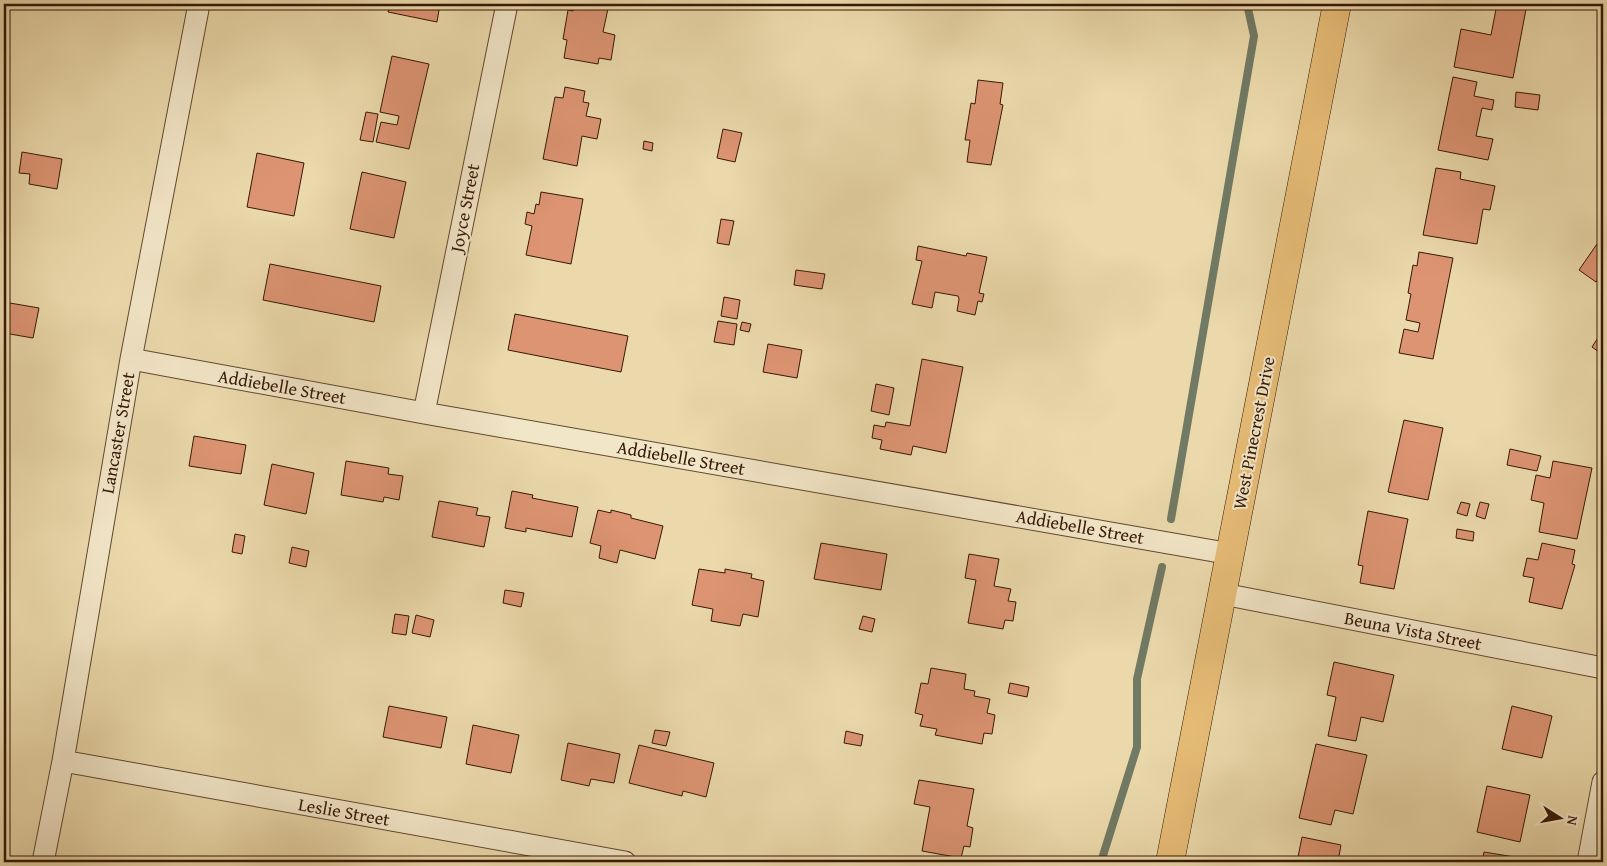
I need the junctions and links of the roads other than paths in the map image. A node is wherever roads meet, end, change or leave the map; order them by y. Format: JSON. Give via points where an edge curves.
{"nodes":[{"id":1,"x":198,"y":4,"type":"edge"},
{"id":2,"x":507,"y":4,"type":"edge"},
{"id":3,"x":1337,"y":4,"type":"edge"},
{"id":4,"x":131,"y":359,"type":"junction"},
{"id":5,"x":424,"y":413,"type":"junction"},
{"id":6,"x":1231,"y":554,"type":"junction"},
{"id":7,"x":1223,"y":594,"type":"junction"},
{"id":8,"x":1603,"y":668,"type":"edge"},
{"id":9,"x":63,"y":761,"type":"junction"},
{"id":10,"x":1603,"y":782,"type":"edge"},
{"id":11,"x":42,"y":862,"type":"edge"},
{"id":12,"x":626,"y":862,"type":"edge"},
{"id":13,"x":1170,"y":862,"type":"edge"},
{"id":14,"x":1588,"y":862,"type":"edge"}],
"edges":[{"from":1,"to":4,"type":"street","name":"Lancaster Street"},
{"from":2,"to":5,"type":"street","name":"Joyce Street"},
{"from":3,"to":6,"type":"main road","name":"West Pinecrest Drive"},
{"from":4,"to":5,"type":"street","name":"Addiebelle Street"},
{"from":4,"to":9,"type":"street","name":"Lancaster Street"},
{"from":5,"to":6,"type":"street","name":"Addiebelle Street"},
{"from":6,"to":7,"type":"main road","name":"West Pinecrest Drive"},
{"from":7,"to":8,"type":"street","name":"Beuna Vista Street"},
{"from":7,"to":13,"type":"main road","name":"West Pinecrest Drive"},
{"from":9,"to":11,"type":"street","name":"Lancaster Street"},
{"from":9,"to":12,"type":"street","name":"Leslie Street"},
{"from":10,"to":14,"type":"street"}]}
